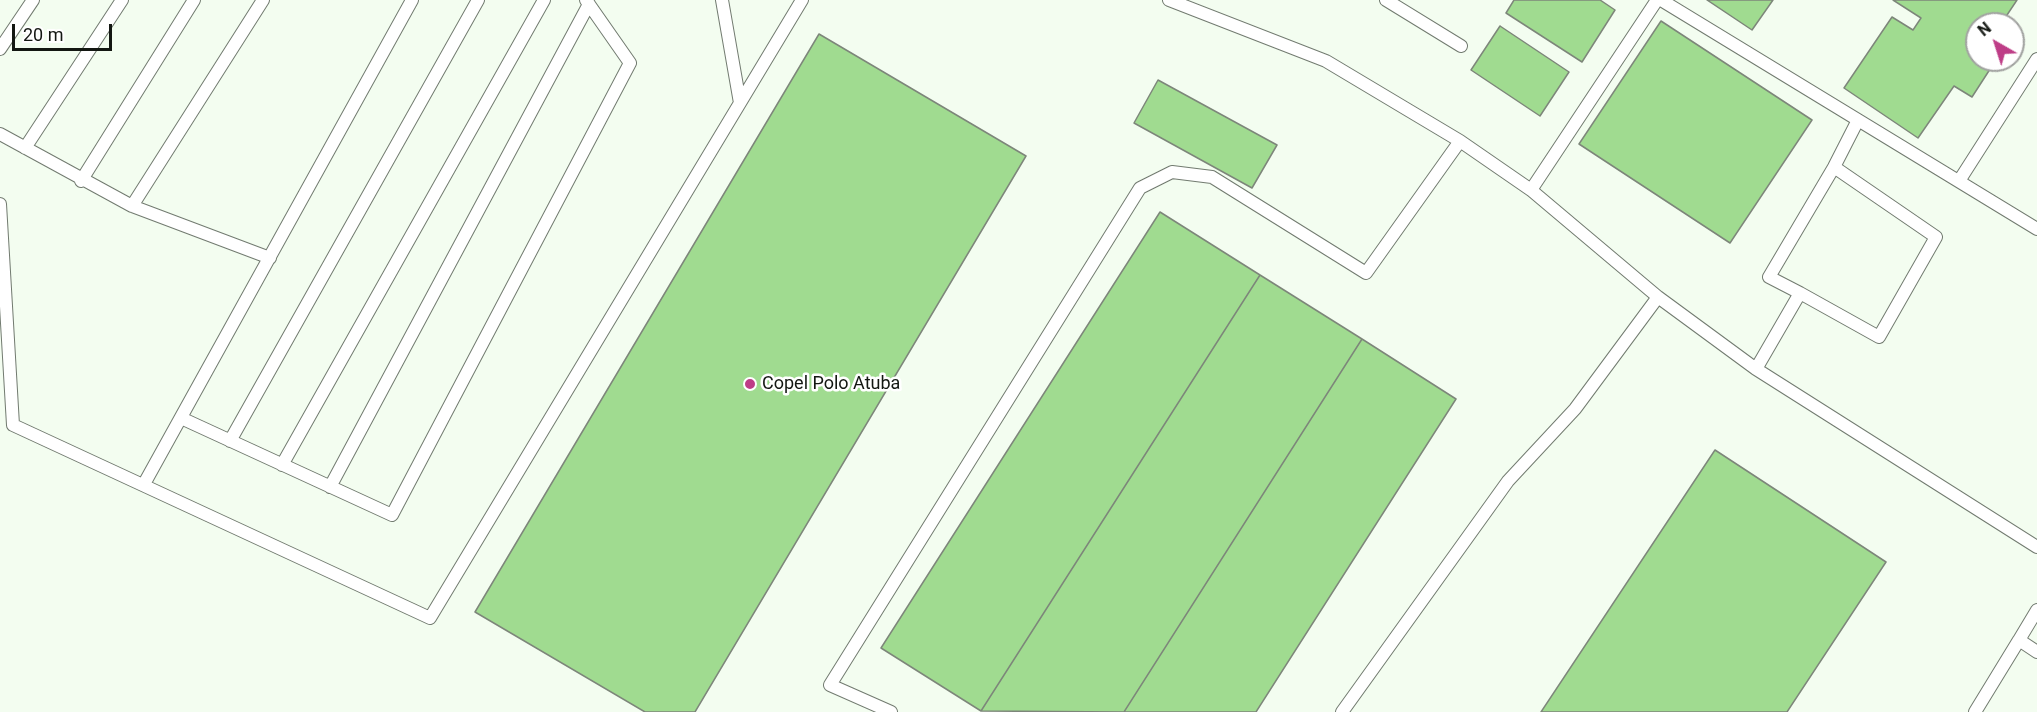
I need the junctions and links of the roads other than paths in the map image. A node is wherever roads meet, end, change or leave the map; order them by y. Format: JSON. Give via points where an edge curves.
{"nodes":[{"id":1,"x":33,"y":0,"type":"edge"},
{"id":2,"x":122,"y":0,"type":"edge"},
{"id":3,"x":194,"y":0,"type":"edge"},
{"id":4,"x":263,"y":0,"type":"edge"},
{"id":5,"x":412,"y":0,"type":"edge"},
{"id":6,"x":478,"y":0,"type":"edge"},
{"id":7,"x":544,"y":0,"type":"edge"},
{"id":8,"x":722,"y":0,"type":"edge"},
{"id":9,"x":802,"y":0,"type":"edge"},
{"id":10,"x":1169,"y":0,"type":"edge"},
{"id":11,"x":1386,"y":0,"type":"edge"},
{"id":12,"x":1659,"y":0,"type":"edge"},
{"id":13,"x":587,"y":2,"type":"edge"},
{"id":14,"x":1461,"y":46,"type":"dead end"},
{"id":15,"x":0,"y":49,"type":"edge"},
{"id":16,"x":2037,"y":59,"type":"edge"},
{"id":17,"x":740,"y":103,"type":"junction"},
{"id":18,"x":1858,"y":120,"type":"junction"},
{"id":19,"x":0,"y":134,"type":"edge"},
{"id":20,"x":1460,"y":141,"type":"junction"},
{"id":21,"x":25,"y":148,"type":"junction"},
{"id":22,"x":1834,"y":167,"type":"junction"},
{"id":23,"x":81,"y":181,"type":"junction"},
{"id":24,"x":1959,"y":181,"type":"junction"},
{"id":25,"x":1532,"y":190,"type":"junction"},
{"id":26,"x":0,"y":204,"type":"edge"},
{"id":27,"x":132,"y":206,"type":"junction"},
{"id":28,"x":2037,"y":229,"type":"edge"},
{"id":29,"x":270,"y":258,"type":"junction"},
{"id":30,"x":1800,"y":293,"type":"junction"},
{"id":31,"x":1658,"y":297,"type":"junction"},
{"id":32,"x":1756,"y":369,"type":"junction"},
{"id":33,"x":181,"y":418,"type":"junction"},
{"id":34,"x":231,"y":441,"type":"junction"},
{"id":35,"x":282,"y":465,"type":"junction"},
{"id":36,"x":144,"y":484,"type":"junction"},
{"id":37,"x":330,"y":487,"type":"junction"},
{"id":38,"x":2037,"y":547,"type":"edge"},
{"id":39,"x":2037,"y":610,"type":"edge"},
{"id":40,"x":2019,"y":640,"type":"junction"},
{"id":41,"x":2037,"y":652,"type":"edge"},
{"id":42,"x":891,"y":712,"type":"edge"},
{"id":43,"x":1342,"y":712,"type":"edge"},
{"id":44,"x":1974,"y":712,"type":"edge"}],
"edges":[{"from":1,"to":15,"type":"lane"},
{"from":2,"to":21,"type":"lane"},
{"from":3,"to":23,"type":"lane"},
{"from":4,"to":27,"type":"lane"},
{"from":5,"to":29,"type":"lane"},
{"from":6,"to":34,"type":"lane"},
{"from":7,"to":35,"type":"lane"},
{"from":8,"to":17,"type":"lane"},
{"from":9,"to":17,"type":"lane"},
{"from":10,"to":20,"type":"lane","via":[[1326,61]]},
{"from":11,"to":14,"type":"lane"},
{"from":12,"to":18,"type":"lane"},
{"from":12,"to":25,"type":"lane"},
{"from":13,"to":37,"type":"lane"},
{"from":13,"to":37,"type":"lane","via":[[630,63],[392,515]]},
{"from":16,"to":24,"type":"lane"},
{"from":17,"to":36,"type":"lane","via":[[430,618]]},
{"from":18,"to":22,"type":"lane"},
{"from":18,"to":24,"type":"lane"},
{"from":19,"to":21,"type":"lane"},
{"from":20,"to":25,"type":"lane"},
{"from":20,"to":42,"type":"lane","via":[[1366,273],[1212,177],[1172,172],[1140,188],[830,685]]},
{"from":21,"to":23,"type":"lane"},
{"from":22,"to":30,"type":"lane","via":[[1769,277]]},
{"from":22,"to":30,"type":"lane","via":[[1936,237],[1879,337]]},
{"from":23,"to":27,"type":"lane"},
{"from":24,"to":28,"type":"lane"},
{"from":25,"to":31,"type":"lane"},
{"from":26,"to":36,"type":"lane","via":[[13,425]]},
{"from":27,"to":29,"type":"lane"},
{"from":29,"to":33,"type":"lane"},
{"from":30,"to":32,"type":"lane"},
{"from":31,"to":32,"type":"lane"},
{"from":31,"to":43,"type":"lane","via":[[1575,409],[1508,481]]},
{"from":32,"to":38,"type":"lane"},
{"from":33,"to":34,"type":"lane"},
{"from":33,"to":36,"type":"lane"},
{"from":34,"to":35,"type":"lane"},
{"from":35,"to":37,"type":"lane"},
{"from":39,"to":40,"type":"lane"},
{"from":40,"to":41,"type":"lane"},
{"from":40,"to":44,"type":"lane"}]}
